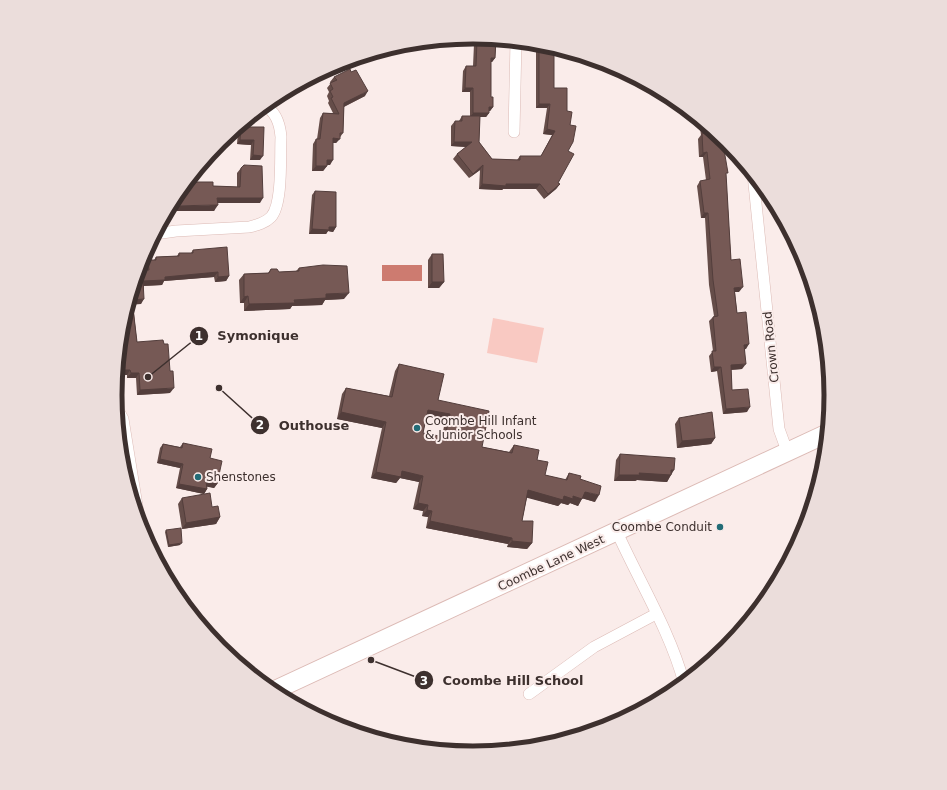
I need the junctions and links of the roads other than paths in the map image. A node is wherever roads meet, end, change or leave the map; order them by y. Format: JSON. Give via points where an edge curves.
{"nodes":[{"id":1,"x":516,"y":47,"type":"edge"},
{"id":2,"x":269,"y":110,"type":"edge"},
{"id":3,"x":514,"y":132,"type":"dead end"},
{"id":4,"x":754,"y":184,"type":"edge"},
{"id":5,"x":163,"y":233,"type":"edge"},
{"id":6,"x":124,"y":423,"type":"edge"},
{"id":7,"x":822,"y":436,"type":"edge"},
{"id":8,"x":788,"y":452,"type":"junction"},
{"id":9,"x":133,"y":483,"type":"edge"},
{"id":10,"x":617,"y":532,"type":"junction"},
{"id":11,"x":656,"y":614,"type":"junction"},
{"id":12,"x":682,"y":677,"type":"edge"},
{"id":13,"x":280,"y":688,"type":"edge"},
{"id":14,"x":529,"y":694,"type":"dead end"}],
"edges":[{"from":1,"to":3,"type":"street"},
{"from":2,"to":5,"type":"street","via":[[275,116],[280,128],[278,203],[271,217],[260,225],[249,227]]},
{"from":4,"to":8,"type":"street","name":"Crown Road","via":[[780,429]]},
{"from":6,"to":9,"type":"street"},
{"from":7,"to":8,"type":"main road","name":"Coombe Lane West"},
{"from":8,"to":10,"type":"main road","name":"Coombe Lane West"},
{"from":10,"to":11,"type":"street"},
{"from":10,"to":13,"type":"main road","name":"Coombe Lane West"},
{"from":11,"to":12,"type":"street"},
{"from":11,"to":14,"type":"street","via":[[594,646]]}]}
